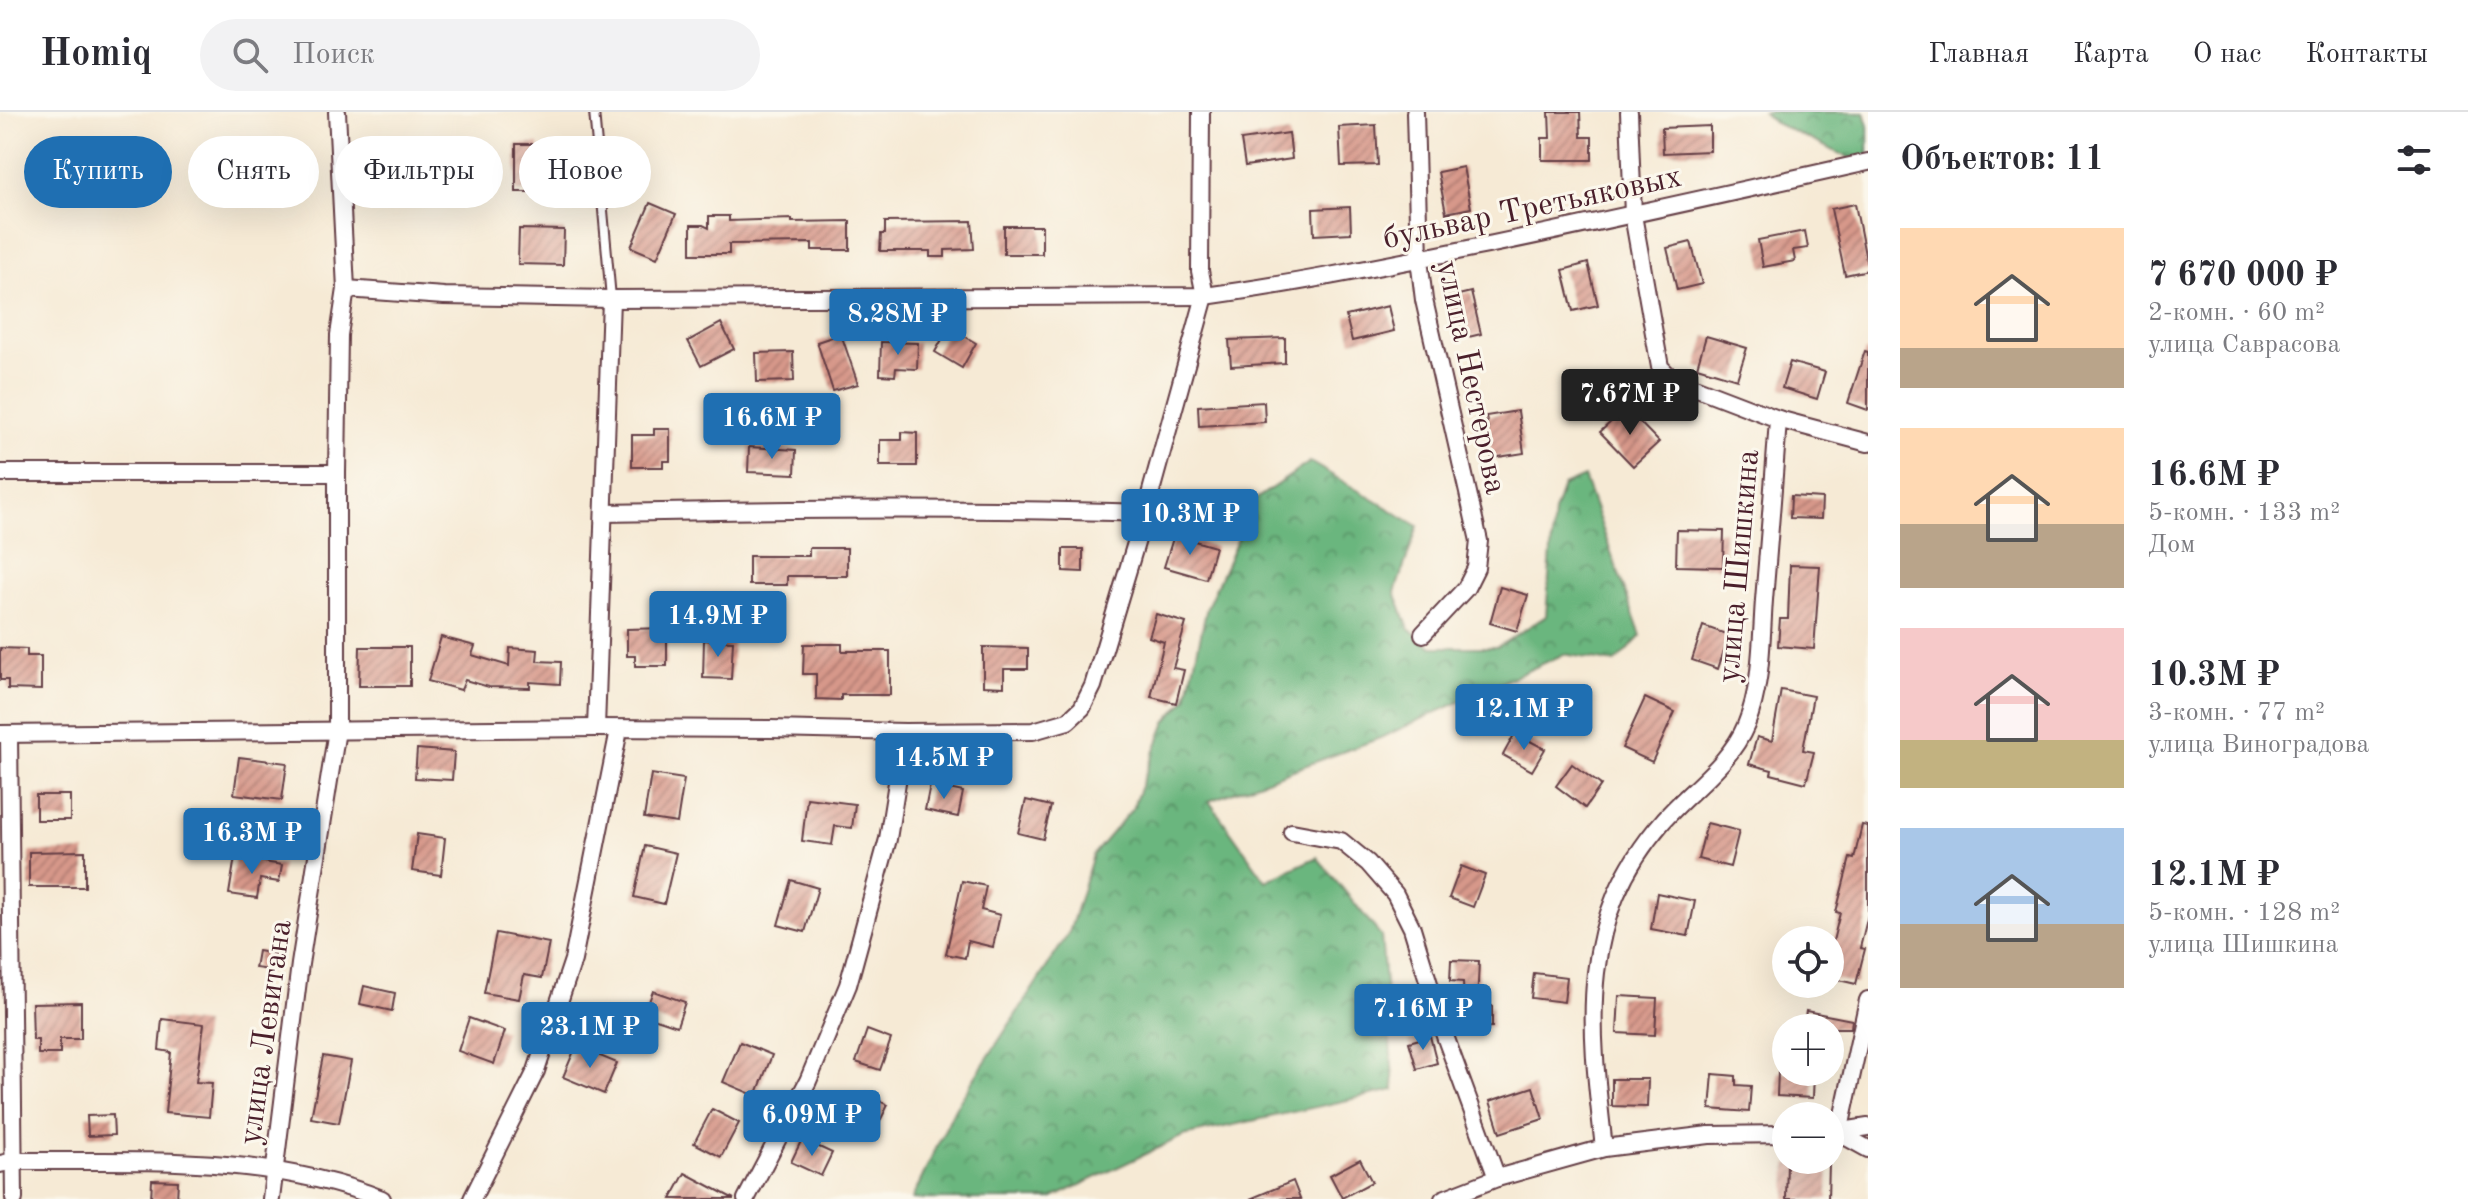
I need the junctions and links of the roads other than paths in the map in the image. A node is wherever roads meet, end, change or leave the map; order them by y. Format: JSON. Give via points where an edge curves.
{"nodes":[{"id":1,"x":337,"y":112,"type":"edge"},
{"id":2,"x":594,"y":112,"type":"edge"},
{"id":3,"x":1201,"y":112,"type":"edge"},
{"id":4,"x":1415,"y":112,"type":"edge"},
{"id":5,"x":1629,"y":112,"type":"edge"},
{"id":6,"x":1868,"y":162,"type":"edge"},
{"id":7,"x":1633,"y":215,"type":"junction"},
{"id":8,"x":1419,"y":259,"type":"junction"},
{"id":9,"x":346,"y":289,"type":"junction"},
{"id":10,"x":1205,"y":296,"type":"junction"},
{"id":11,"x":611,"y":299,"type":"junction"},
{"id":12,"x":1778,"y":419,"type":"junction"},
{"id":13,"x":1868,"y":443,"type":"edge"},
{"id":14,"x":0,"y":473,"type":"edge"},
{"id":15,"x":337,"y":473,"type":"junction"},
{"id":16,"x":604,"y":513,"type":"junction"},
{"id":17,"x":1145,"y":513,"type":"junction"},
{"id":18,"x":1423,"y":634,"type":"dead end"},
{"id":19,"x":596,"y":728,"type":"junction"},
{"id":20,"x":337,"y":730,"type":"junction"},
{"id":21,"x":619,"y":730,"type":"junction"},
{"id":22,"x":905,"y":732,"type":"junction"},
{"id":23,"x":4,"y":734,"type":"edge"},
{"id":24,"x":1292,"y":832,"type":"dead end"},
{"id":25,"x":1868,"y":1000,"type":"edge"},
{"id":26,"x":1843,"y":1102,"type":"edge"},
{"id":27,"x":1868,"y":1127,"type":"edge"},
{"id":28,"x":1844,"y":1131,"type":"edge"},
{"id":29,"x":1772,"y":1134,"type":"edge"},
{"id":30,"x":1844,"y":1137,"type":"edge"},
{"id":31,"x":1604,"y":1148,"type":"junction"},
{"id":32,"x":1868,"y":1149,"type":"edge"},
{"id":33,"x":7,"y":1163,"type":"edge"},
{"id":34,"x":274,"y":1170,"type":"junction"},
{"id":35,"x":1497,"y":1178,"type":"junction"},
{"id":36,"x":14,"y":1199,"type":"edge"},
{"id":37,"x":271,"y":1199,"type":"edge"},
{"id":38,"x":382,"y":1199,"type":"edge"},
{"id":39,"x":472,"y":1199,"type":"edge"},
{"id":40,"x":746,"y":1199,"type":"edge"},
{"id":41,"x":1443,"y":1199,"type":"edge"}],
"edges":[{"from":1,"to":9,"type":"street","name":"улица Левитана"},
{"from":2,"to":11,"type":"lane"},
{"from":3,"to":10,"type":"street","via":[[1200,271]]},
{"from":4,"to":8,"type":"street","name":"улица Нестерова"},
{"from":5,"to":7,"type":"street"},
{"from":6,"to":7,"type":"street","name":"бульвар Третьяковых"},
{"from":7,"to":8,"type":"street","name":"бульвар Третьяковых"},
{"from":7,"to":12,"type":"street","via":[[1660,367],[1671,378]]},
{"from":8,"to":10,"type":"street","name":"бульвар Третьяковых"},
{"from":8,"to":18,"type":"street","name":"улица Нестерова","via":[[1479,541],[1476,568],[1466,588]]},
{"from":9,"to":11,"type":"street","name":"бульвар Третьяковых"},
{"from":9,"to":15,"type":"street","name":"улица Левитана","via":[[339,335]]},
{"from":10,"to":11,"type":"street","name":"бульвар Третьяковых"},
{"from":10,"to":17,"type":"street"},
{"from":11,"to":16,"type":"street"},
{"from":12,"to":13,"type":"street"},
{"from":12,"to":31,"type":"street","name":"улица Шишкина","via":[[1758,683],[1746,726],[1730,753],[1662,822],[1630,866],[1609,908],[1593,1008]]},
{"from":14,"to":15,"type":"street"},
{"from":15,"to":20,"type":"street","name":"улица Левитана"},
{"from":16,"to":17,"type":"street"},
{"from":16,"to":19,"type":"street"},
{"from":17,"to":22,"type":"street","via":[[1093,686],[1068,721],[1033,731]]},
{"from":19,"to":20,"type":"street"},
{"from":19,"to":21,"type":"street"},
{"from":20,"to":23,"type":"street"},
{"from":20,"to":34,"type":"street","name":"улица Левитана"},
{"from":21,"to":22,"type":"street"},
{"from":21,"to":39,"type":"street","via":[[573,960],[536,1071]]},
{"from":22,"to":40,"type":"street","via":[[888,839],[848,985],[808,1081]]},
{"from":23,"to":33,"type":"street"},
{"from":24,"to":35,"type":"street","via":[[1341,841],[1395,894],[1412,928]]},
{"from":25,"to":26,"type":"street"},
{"from":27,"to":28,"type":"street"},
{"from":29,"to":31,"type":"street","via":[[1709,1135]]},
{"from":30,"to":32,"type":"street"},
{"from":31,"to":35,"type":"street"},
{"from":33,"to":34,"type":"street","via":[[167,1162]]},
{"from":33,"to":36,"type":"street"},
{"from":34,"to":37,"type":"street","name":"улица Левитана"},
{"from":34,"to":38,"type":"street"},
{"from":35,"to":41,"type":"street"}]}
